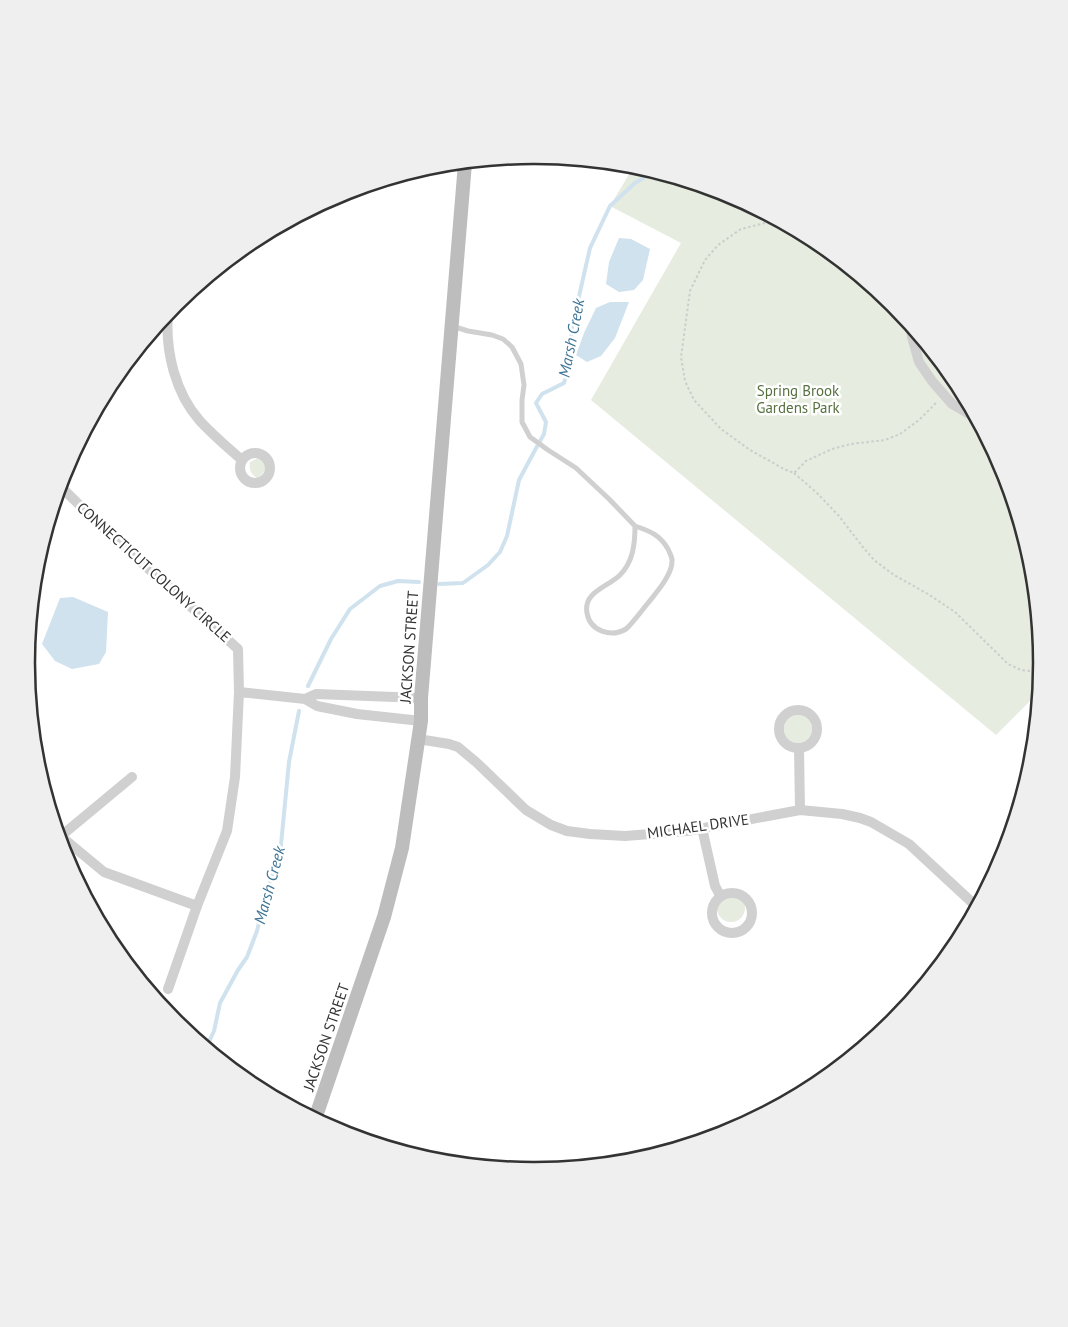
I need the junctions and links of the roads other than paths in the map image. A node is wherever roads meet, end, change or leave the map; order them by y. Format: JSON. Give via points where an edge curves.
{"nodes":[{"id":1,"x":464,"y":170,"type":"edge"},
{"id":2,"x":168,"y":325,"type":"edge"},
{"id":3,"x":451,"y":326,"type":"junction"},
{"id":4,"x":912,"y":338,"type":"edge"},
{"id":5,"x":964,"y":411,"type":"edge"},
{"id":6,"x":242,"y":460,"type":"dead end"},
{"id":7,"x":66,"y":491,"type":"edge"},
{"id":8,"x":635,"y":526,"type":"junction"},
{"id":9,"x":239,"y":692,"type":"junction"},
{"id":10,"x":421,"y":698,"type":"junction"},
{"id":11,"x":305,"y":699,"type":"junction"},
{"id":12,"x":421,"y":721,"type":"junction"},
{"id":13,"x":418,"y":740,"type":"junction"},
{"id":14,"x":799,"y":748,"type":"dead end"},
{"id":15,"x":132,"y":777,"type":"dead end"},
{"id":16,"x":800,"y":810,"type":"junction"},
{"id":17,"x":702,"y":828,"type":"junction"},
{"id":18,"x":64,"y":830,"type":"edge"},
{"id":19,"x":68,"y":842,"type":"edge"},
{"id":20,"x":720,"y":895,"type":"junction"},
{"id":21,"x":972,"y":902,"type":"edge"},
{"id":22,"x":197,"y":906,"type":"junction"},
{"id":23,"x":168,"y":990,"type":"dead end"},
{"id":24,"x":316,"y":1113,"type":"edge"}],
"edges":[{"from":1,"to":3,"type":"street","name":"JACKSON STREET"},
{"from":2,"to":6,"type":"street","via":[[170,355],[189,406]]},
{"from":3,"to":8,"type":"lane","via":[[497,337],[512,346],[521,364],[524,385],[522,422],[530,437],[576,468]]},
{"from":3,"to":10,"type":"street","name":"JACKSON STREET"},
{"from":4,"to":5,"type":"street","via":[[919,362],[932,381],[952,404]]},
{"from":7,"to":9,"type":"street","name":"CONNECTICUT COLONY CIRCLE","via":[[238,650]]},
{"from":8,"to":8,"type":"lane","via":[[633,555],[627,566],[620,575],[594,593],[587,603],[592,625],[602,632],[626,629],[669,573],[672,560],[662,540]]},
{"from":9,"to":11,"type":"street"},
{"from":9,"to":22,"type":"street","name":"CONNECTICUT COLONY CIRCLE","via":[[235,777],[226,831]]},
{"from":10,"to":11,"type":"street","via":[[316,694]]},
{"from":10,"to":12,"type":"street","name":"JACKSON STREET"},
{"from":11,"to":12,"type":"street","via":[[317,706],[356,714]]},
{"from":12,"to":13,"type":"street","name":"JACKSON STREET"},
{"from":13,"to":17,"type":"street","name":"MICHAEL DRIVE","via":[[458,747],[526,810],[567,831],[625,836]]},
{"from":13,"to":24,"type":"street","name":"JACKSON STREET","via":[[393,886]]},
{"from":14,"to":16,"type":"street"},
{"from":15,"to":18,"type":"street"},
{"from":16,"to":17,"type":"street","name":"MICHAEL DRIVE"},
{"from":16,"to":21,"type":"street","name":"MICHAEL DRIVE","via":[[860,818],[899,837]]},
{"from":17,"to":20,"type":"street"},
{"from":19,"to":22,"type":"street","via":[[104,872]]},
{"from":20,"to":20,"type":"street","via":[[712,908],[714,924],[728,933],[743,930],[752,917],[749,901],[736,892]]},
{"from":22,"to":23,"type":"street","name":"CONNECTICUT COLONY CIRCLE"}]}
